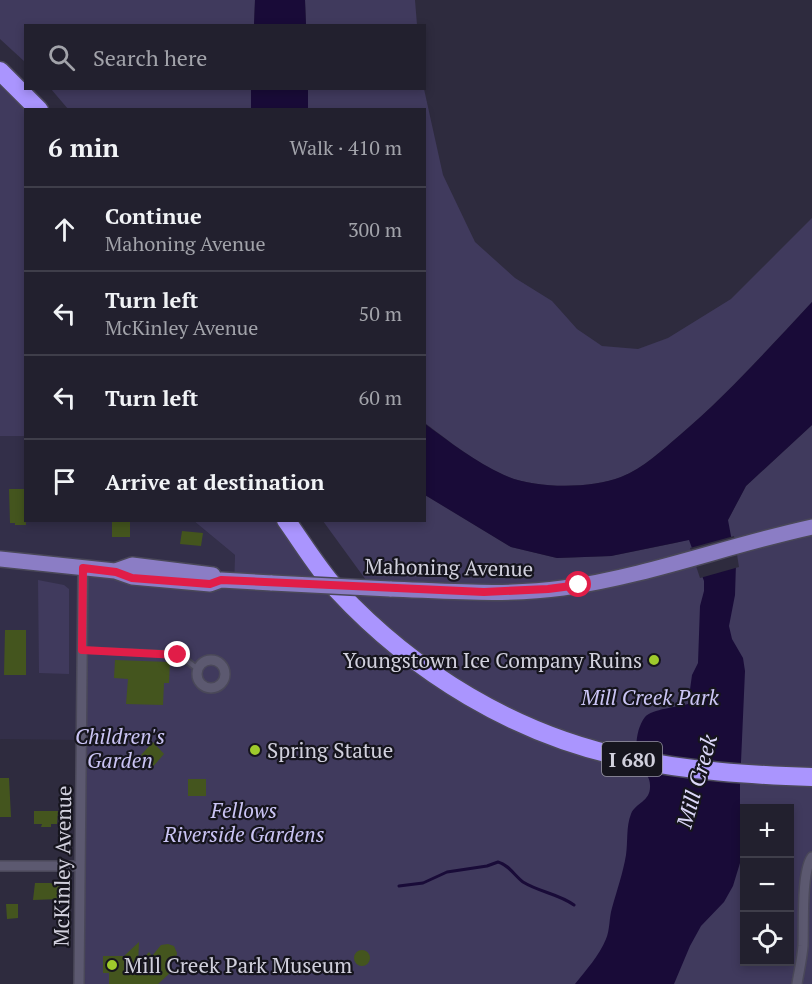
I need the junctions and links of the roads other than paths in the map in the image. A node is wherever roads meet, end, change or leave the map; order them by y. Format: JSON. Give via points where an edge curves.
{"nodes":[{"id":1,"x":0,"y":71,"type":"edge"},
{"id":2,"x":37,"y":108,"type":"edge"},
{"id":3,"x":287,"y":522,"type":"edge"},
{"id":4,"x":812,"y":526,"type":"edge"},
{"id":5,"x":0,"y":559,"type":"edge"},
{"id":6,"x":83,"y":568,"type":"junction"},
{"id":7,"x":82,"y":650,"type":"junction"},
{"id":8,"x":199,"y":670,"type":"dead end"},
{"id":9,"x":812,"y":777,"type":"edge"},
{"id":10,"x":812,"y":857,"type":"edge"},
{"id":11,"x":0,"y":866,"type":"edge"},
{"id":12,"x":80,"y":866,"type":"junction"},
{"id":13,"x":79,"y":984,"type":"edge"},
{"id":14,"x":797,"y":984,"type":"edge"}],
"edges":[{"from":1,"to":2,"type":"highway"},
{"from":3,"to":9,"type":"highway","number":"I 680","via":[[336,588],[364,617],[444,681],[490,709],[543,732],[625,758],[679,767]]},
{"from":4,"to":6,"type":"main road","name":"Mahoning Avenue","bridge":true,"via":[[612,579],[548,589],[484,592],[221,580],[210,584],[132,578]]},
{"from":5,"to":6,"type":"main road","name":"Mahoning Avenue"},
{"from":6,"to":7,"type":"street","name":"McKinley Avenue"},
{"from":7,"to":8,"type":"lane","via":[[178,655]]},
{"from":7,"to":12,"type":"street","name":"McKinley Avenue"},
{"from":10,"to":14,"type":"street","via":[[806,881]]},
{"from":11,"to":12,"type":"street"},
{"from":12,"to":13,"type":"street","name":"McKinley Avenue"}]}
